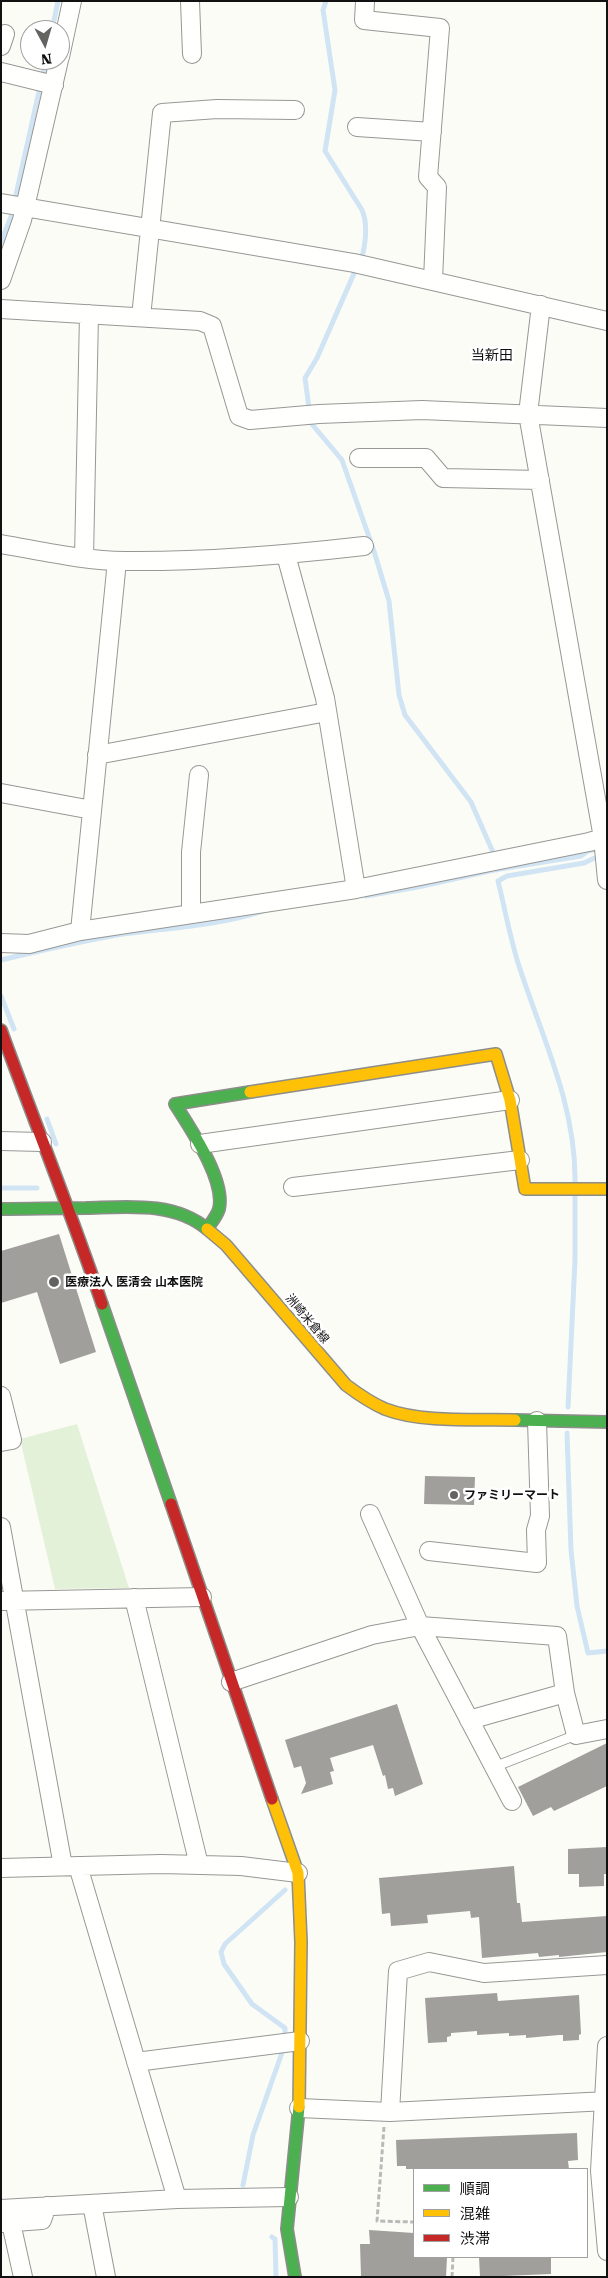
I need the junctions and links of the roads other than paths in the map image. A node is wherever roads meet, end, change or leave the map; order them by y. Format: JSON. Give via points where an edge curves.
{"nodes":[{"id":1,"x":72,"y":1,"type":"edge"},
{"id":2,"x":190,"y":1,"type":"edge"},
{"id":3,"x":365,"y":2,"type":"edge"},
{"id":4,"x":68,"y":20,"type":"edge"},
{"id":5,"x":192,"y":54,"type":"dead end"},
{"id":6,"x":56,"y":70,"type":"edge"},
{"id":7,"x":1,"y":72,"type":"edge"},
{"id":8,"x":51,"y":85,"type":"junction"},
{"id":9,"x":296,"y":110,"type":"dead end"},
{"id":10,"x":357,"y":126,"type":"dead end"},
{"id":11,"x":432,"y":132,"type":"junction"},
{"id":12,"x":13,"y":205,"type":"edge"},
{"id":13,"x":149,"y":228,"type":"junction"},
{"id":14,"x":1,"y":280,"type":"edge"},
{"id":15,"x":433,"y":280,"type":"junction"},
{"id":16,"x":541,"y":305,"type":"junction"},
{"id":17,"x":1,"y":309,"type":"edge"},
{"id":18,"x":89,"y":314,"type":"junction"},
{"id":19,"x":142,"y":317,"type":"junction"},
{"id":20,"x":607,"y":321,"type":"edge"},
{"id":21,"x":528,"y":414,"type":"junction"},
{"id":22,"x":607,"y":418,"type":"edge"},
{"id":23,"x":359,"y":458,"type":"dead end"},
{"id":24,"x":540,"y":480,"type":"junction"},
{"id":25,"x":1,"y":544,"type":"edge"},
{"id":26,"x":364,"y":546,"type":"dead end"},
{"id":27,"x":84,"y":558,"type":"junction"},
{"id":28,"x":287,"y":559,"type":"junction"},
{"id":29,"x":116,"y":565,"type":"junction"},
{"id":30,"x":328,"y":712,"type":"junction"},
{"id":31,"x":97,"y":755,"type":"junction"},
{"id":32,"x":199,"y":775,"type":"dead end"},
{"id":33,"x":1,"y":793,"type":"edge"},
{"id":34,"x":92,"y":810,"type":"junction"},
{"id":35,"x":604,"y":843,"type":"edge"},
{"id":36,"x":607,"y":880,"type":"edge"},
{"id":37,"x":356,"y":889,"type":"junction"},
{"id":38,"x":191,"y":914,"type":"junction"},
{"id":39,"x":80,"y":931,"type":"junction"},
{"id":40,"x":1,"y":944,"type":"edge"},
{"id":41,"x":1,"y":1030,"type":"edge"},
{"id":42,"x":5,"y":1049,"type":"edge"},
{"id":43,"x":510,"y":1100,"type":"junction"},
{"id":44,"x":1,"y":1141,"type":"edge"},
{"id":45,"x":42,"y":1142,"type":"junction"},
{"id":46,"x":200,"y":1144,"type":"junction"},
{"id":47,"x":520,"y":1160,"type":"junction"},
{"id":48,"x":292,"y":1187,"type":"dead end"},
{"id":49,"x":607,"y":1189,"type":"edge"},
{"id":50,"x":67,"y":1203,"type":"junction"},
{"id":51,"x":1,"y":1210,"type":"edge"},
{"id":52,"x":208,"y":1229,"type":"junction"},
{"id":53,"x":1,"y":1396,"type":"edge"},
{"id":54,"x":537,"y":1421,"type":"junction"},
{"id":55,"x":607,"y":1422,"type":"edge"},
{"id":56,"x":1,"y":1442,"type":"edge"},
{"id":57,"x":370,"y":1514,"type":"dead end"},
{"id":58,"x":1,"y":1527,"type":"edge"},
{"id":59,"x":430,"y":1552,"type":"dead end"},
{"id":60,"x":202,"y":1596,"type":"junction"},
{"id":61,"x":134,"y":1598,"type":"junction"},
{"id":62,"x":8,"y":1601,"type":"edge"},
{"id":63,"x":420,"y":1626,"type":"junction"},
{"id":64,"x":238,"y":1680,"type":"junction"},
{"id":65,"x":565,"y":1693,"type":"junction"},
{"id":66,"x":469,"y":1720,"type":"junction"},
{"id":67,"x":607,"y":1729,"type":"edge"},
{"id":68,"x":576,"y":1735,"type":"junction"},
{"id":69,"x":494,"y":1767,"type":"junction"},
{"id":70,"x":512,"y":1801,"type":"dead end"},
{"id":71,"x":199,"y":1865,"type":"junction"},
{"id":72,"x":71,"y":1866,"type":"junction"},
{"id":73,"x":1,"y":1868,"type":"edge"},
{"id":74,"x":298,"y":1874,"type":"junction"},
{"id":75,"x":607,"y":1965,"type":"edge"},
{"id":76,"x":290,"y":2042,"type":"junction"},
{"id":77,"x":607,"y":2046,"type":"edge"},
{"id":78,"x":136,"y":2062,"type":"junction"},
{"id":79,"x":605,"y":2102,"type":"edge"},
{"id":80,"x":299,"y":2108,"type":"junction"},
{"id":81,"x":388,"y":2112,"type":"junction"},
{"id":82,"x":289,"y":2197,"type":"junction"},
{"id":83,"x":177,"y":2199,"type":"junction"},
{"id":84,"x":92,"y":2204,"type":"junction"},
{"id":85,"x":4,"y":2218,"type":"edge"},
{"id":86,"x":606,"y":2247,"type":"edge"},
{"id":87,"x":607,"y":2251,"type":"edge"},
{"id":88,"x":23,"y":2277,"type":"edge"},
{"id":89,"x":106,"y":2277,"type":"edge"},
{"id":90,"x":295,"y":2277,"type":"edge"}],
"edges":[{"from":1,"to":4,"type":"street"},
{"from":2,"to":5,"type":"street"},
{"from":3,"to":11,"type":"street","via":[[364,20],[440,28]]},
{"from":6,"to":8,"type":"street"},
{"from":7,"to":8,"type":"street"},
{"from":8,"to":12,"type":"street"},
{"from":9,"to":13,"type":"street","via":[[216,109],[162,113]]},
{"from":10,"to":11,"type":"street"},
{"from":11,"to":15,"type":"street","via":[[428,177],[437,187]]},
{"from":12,"to":13,"type":"street"},
{"from":12,"to":14,"type":"street"},
{"from":13,"to":15,"type":"street"},
{"from":13,"to":19,"type":"street"},
{"from":15,"to":16,"type":"street"},
{"from":16,"to":20,"type":"street"},
{"from":16,"to":21,"type":"street"},
{"from":17,"to":18,"type":"street"},
{"from":18,"to":19,"type":"street"},
{"from":18,"to":27,"type":"street"},
{"from":19,"to":21,"type":"street","via":[[200,321],[212,326],[239,416],[250,420],[422,410]]},
{"from":21,"to":22,"type":"street"},
{"from":21,"to":24,"type":"street"},
{"from":23,"to":24,"type":"street","via":[[426,458],[443,478]]},
{"from":24,"to":35,"type":"street"},
{"from":25,"to":27,"type":"street"},
{"from":26,"to":28,"type":"street"},
{"from":27,"to":29,"type":"street"},
{"from":28,"to":29,"type":"street"},
{"from":28,"to":30,"type":"street"},
{"from":29,"to":31,"type":"street"},
{"from":30,"to":31,"type":"street"},
{"from":30,"to":37,"type":"street"},
{"from":31,"to":34,"type":"street"},
{"from":32,"to":38,"type":"street","via":[[191,852]]},
{"from":33,"to":34,"type":"street"},
{"from":34,"to":39,"type":"street"},
{"from":35,"to":36,"type":"street"},
{"from":35,"to":37,"type":"street","via":[[589,842]]},
{"from":37,"to":38,"type":"street"},
{"from":38,"to":39,"type":"street"},
{"from":39,"to":40,"type":"street","via":[[30,944]]},
{"from":41,"to":42,"type":"street"},
{"from":42,"to":45,"type":"street"},
{"from":43,"to":46,"type":"street"},
{"from":43,"to":46,"type":"street","via":[[496,1054],[175,1104]]},
{"from":43,"to":47,"type":"street"},
{"from":44,"to":45,"type":"street"},
{"from":45,"to":50,"type":"street"},
{"from":46,"to":52,"type":"street","via":[[218,1189],[219,1208]]},
{"from":47,"to":48,"type":"street"},
{"from":47,"to":49,"type":"street","via":[[525,1190]]},
{"from":50,"to":51,"type":"street","name":"洲崎米倉線"},
{"from":50,"to":52,"type":"street","name":"洲崎米倉線","via":[[147,1207],[175,1212]]},
{"from":50,"to":60,"type":"street"},
{"from":52,"to":54,"type":"street","name":"洲崎米倉線","via":[[226,1245],[329,1367],[365,1399],[388,1412],[413,1417]]},
{"from":53,"to":56,"type":"street","via":[[12,1440]]},
{"from":54,"to":55,"type":"street","name":"洲崎米倉線"},
{"from":54,"to":59,"type":"street","via":[[540,1516],[536,1530],[537,1563]]},
{"from":57,"to":63,"type":"street"},
{"from":58,"to":62,"type":"street"},
{"from":60,"to":61,"type":"street"},
{"from":60,"to":64,"type":"street"},
{"from":61,"to":62,"type":"street"},
{"from":61,"to":71,"type":"street"},
{"from":62,"to":72,"type":"street"},
{"from":63,"to":64,"type":"street","via":[[372,1635]]},
{"from":63,"to":65,"type":"street","via":[[557,1636]]},
{"from":63,"to":66,"type":"street"},
{"from":64,"to":74,"type":"street"},
{"from":65,"to":66,"type":"street"},
{"from":65,"to":68,"type":"street"},
{"from":66,"to":69,"type":"street"},
{"from":67,"to":68,"type":"street"},
{"from":68,"to":69,"type":"lane"},
{"from":69,"to":70,"type":"street"},
{"from":71,"to":72,"type":"street"},
{"from":71,"to":74,"type":"street","via":[[241,1866]]},
{"from":72,"to":73,"type":"street"},
{"from":72,"to":78,"type":"street"},
{"from":74,"to":76,"type":"street","via":[[301,1942]]},
{"from":75,"to":81,"type":"street","via":[[484,1973],[430,1962],[398,1971]]},
{"from":76,"to":78,"type":"street"},
{"from":76,"to":80,"type":"street"},
{"from":77,"to":79,"type":"street"},
{"from":78,"to":83,"type":"street"},
{"from":79,"to":81,"type":"street"},
{"from":79,"to":86,"type":"street","via":[[600,2180]]},
{"from":80,"to":81,"type":"street"},
{"from":80,"to":82,"type":"street"},
{"from":82,"to":83,"type":"street"},
{"from":82,"to":90,"type":"street","via":[[287,2228]]},
{"from":83,"to":84,"type":"street"},
{"from":84,"to":85,"type":"street","via":[[47,2206],[42,2220]]},
{"from":84,"to":89,"type":"street"},
{"from":85,"to":88,"type":"street"},
{"from":86,"to":87,"type":"street"}]}
